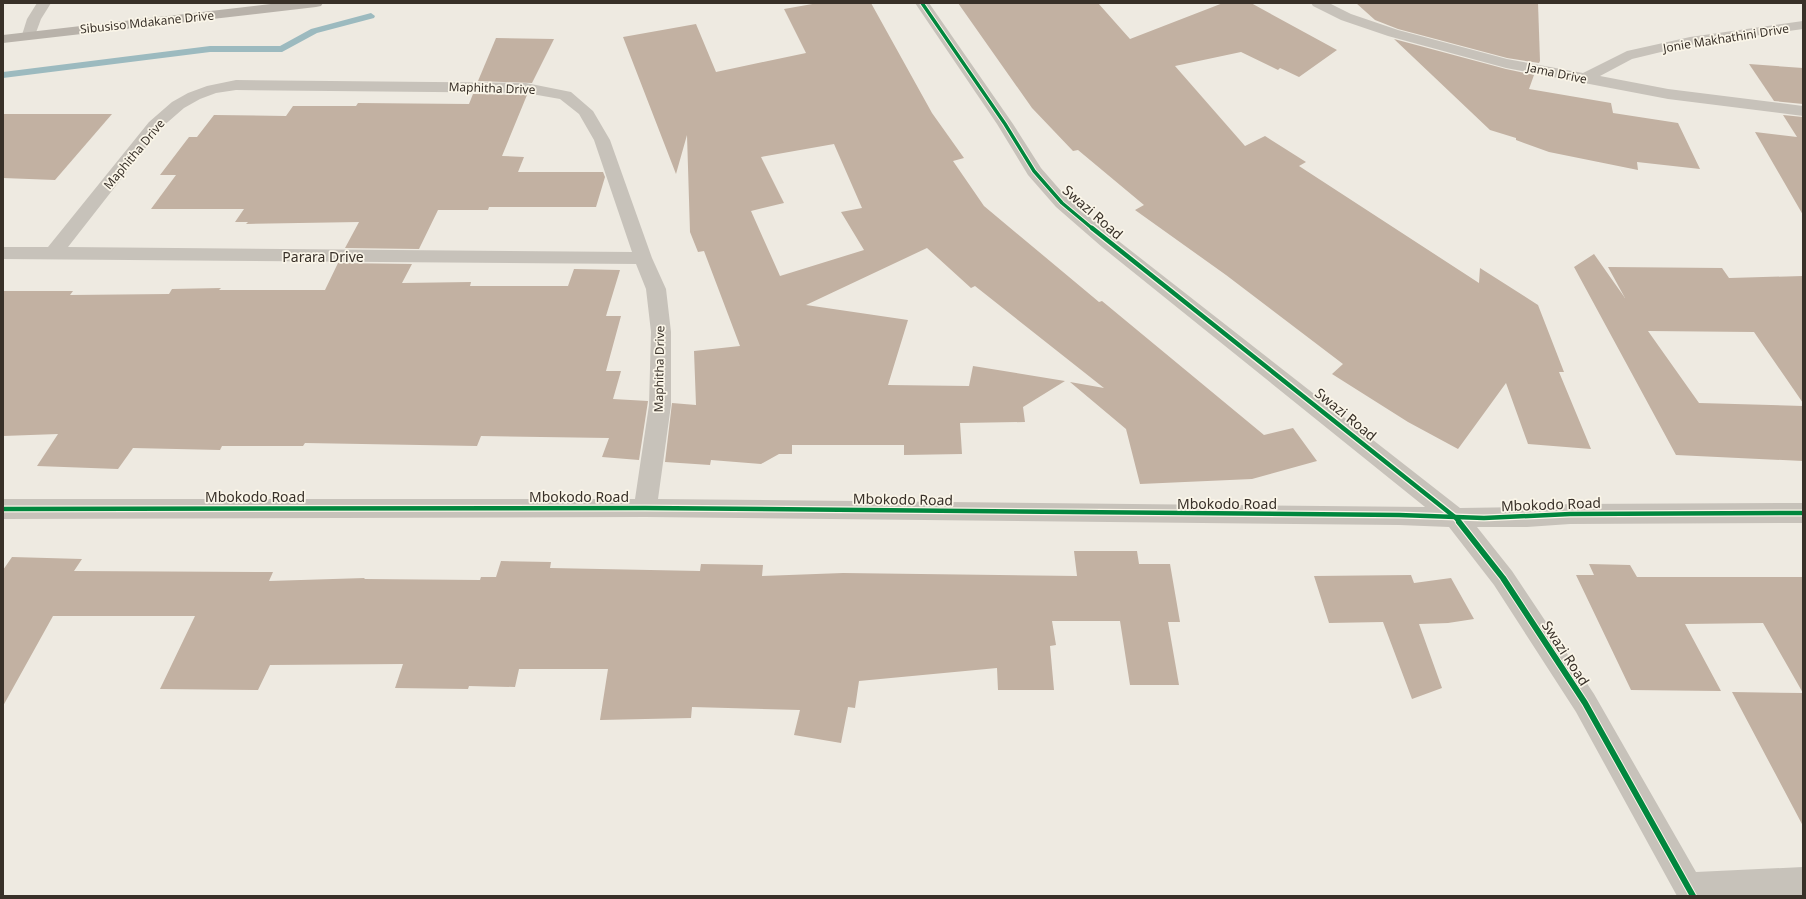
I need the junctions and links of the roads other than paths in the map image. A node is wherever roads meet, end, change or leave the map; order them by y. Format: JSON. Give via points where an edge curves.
{"nodes":[{"id":1,"x":44,"y":3,"type":"edge"},
{"id":2,"x":316,"y":3,"type":"edge"},
{"id":3,"x":922,"y":3,"type":"edge"},
{"id":4,"x":1318,"y":3,"type":"edge"},
{"id":5,"x":1803,"y":25,"type":"edge"},
{"id":6,"x":29,"y":36,"type":"junction"},
{"id":7,"x":3,"y":38,"type":"edge"},
{"id":8,"x":1583,"y":79,"type":"junction"},
{"id":9,"x":1803,"y":111,"type":"edge"},
{"id":10,"x":3,"y":253,"type":"edge"},
{"id":11,"x":53,"y":254,"type":"junction"},
{"id":12,"x":643,"y":258,"type":"junction"},
{"id":13,"x":3,"y":508,"type":"edge"},
{"id":14,"x":645,"y":508,"type":"junction"},
{"id":15,"x":1803,"y":513,"type":"edge"},
{"id":16,"x":1456,"y":518,"type":"junction"},
{"id":17,"x":1803,"y":882,"type":"edge"},
{"id":18,"x":1691,"y":892,"type":"edge"}],
"edges":[{"from":1,"to":6,"type":"street","via":[[34,19]]},
{"from":2,"to":6,"type":"street","name":"Sibusiso Mdakane Drive"},
{"from":3,"to":16,"type":"street","name":"Swazi Road","via":[[1034,171],[1062,203],[1109,244]]},
{"from":4,"to":8,"type":"street","name":"Jama Drive","via":[[1346,17],[1392,33],[1506,63]]},
{"from":5,"to":8,"type":"street","name":"Jonie Makhathini Drive","via":[[1690,41],[1627,56]]},
{"from":6,"to":7,"type":"street","name":"Sibusiso Mdakane Drive"},
{"from":8,"to":9,"type":"street","name":"Jama Drive","via":[[1668,94]]},
{"from":10,"to":11,"type":"street","name":"Parara Drive"},
{"from":11,"to":12,"type":"street","name":"Parara Drive"},
{"from":11,"to":12,"type":"street","name":"Maphitha Drive","via":[[155,125],[178,105],[194,96],[236,85],[526,88],[565,95],[585,111],[602,140]]},
{"from":12,"to":14,"type":"street","name":"Maphitha Drive","via":[[656,289],[661,332],[660,405]]},
{"from":13,"to":14,"type":"street","name":"Mbokodo Road"},
{"from":14,"to":16,"type":"street","name":"Mbokodo Road"},
{"from":15,"to":16,"type":"street","name":"Mbokodo Road","via":[[1570,514],[1543,517]]},
{"from":16,"to":18,"type":"street","name":"Swazi Road","via":[[1503,578],[1584,703]]},
{"from":17,"to":18,"type":"street"}]}
